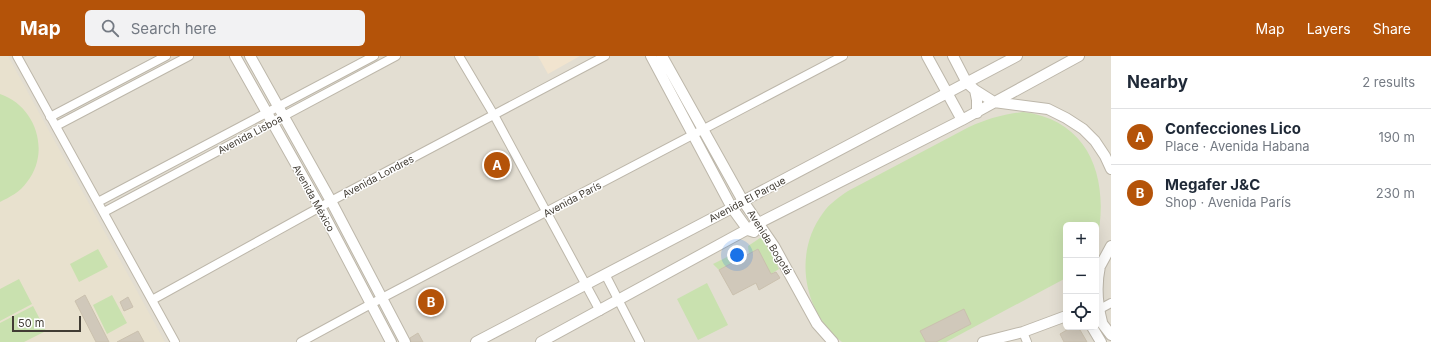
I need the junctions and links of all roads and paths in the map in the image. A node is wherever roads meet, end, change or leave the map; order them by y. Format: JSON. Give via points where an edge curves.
{"nodes":[{"id":1,"x":17,"y":56,"type":"edge"},
{"id":2,"x":166,"y":56,"type":"edge"},
{"id":3,"x":190,"y":56,"type":"edge"},
{"id":4,"x":235,"y":56,"type":"edge"},
{"id":5,"x":250,"y":56,"type":"edge"},
{"id":6,"x":374,"y":56,"type":"edge"},
{"id":7,"x":396,"y":56,"type":"edge"},
{"id":8,"x":459,"y":56,"type":"edge"},
{"id":9,"x":605,"y":56,"type":"edge"},
{"id":10,"x":651,"y":56,"type":"edge"},
{"id":11,"x":662,"y":56,"type":"edge"},
{"id":12,"x":843,"y":56,"type":"edge"},
{"id":13,"x":927,"y":56,"type":"edge"},
{"id":14,"x":953,"y":56,"type":"edge"},
{"id":15,"x":1017,"y":56,"type":"edge"},
{"id":16,"x":1079,"y":56,"type":"edge"},
{"id":17,"x":971,"y":86,"type":"junction"},
{"id":18,"x":1022,"y":87,"type":"junction"},
{"id":19,"x":947,"y":93,"type":"junction"},
{"id":20,"x":994,"y":102,"type":"junction"},
{"id":21,"x":277,"y":107,"type":"junction"},
{"id":22,"x":1027,"y":107,"type":"junction"},
{"id":23,"x":266,"y":113,"type":"junction"},
{"id":24,"x":976,"y":113,"type":"junction"},
{"id":25,"x":494,"y":115,"type":"junction"},
{"id":26,"x":283,"y":116,"type":"junction"},
{"id":27,"x":50,"y":117,"type":"junction"},
{"id":28,"x":962,"y":120,"type":"junction"},
{"id":29,"x":272,"y":122,"type":"junction"},
{"id":30,"x":56,"y":126,"type":"junction"},
{"id":31,"x":698,"y":132,"type":"junction"},
{"id":32,"x":1111,"y":168,"type":"edge"},
{"id":33,"x":331,"y":201,"type":"junction"},
{"id":34,"x":743,"y":201,"type":"junction"},
{"id":35,"x":98,"y":202,"type":"junction"},
{"id":36,"x":731,"y":205,"type":"junction"},
{"id":37,"x":320,"y":207,"type":"junction"},
{"id":38,"x":104,"y":212,"type":"junction"},
{"id":39,"x":547,"y":212,"type":"junction"},
{"id":40,"x":759,"y":223,"type":"junction"},
{"id":41,"x":748,"y":230,"type":"junction"},
{"id":42,"x":768,"y":237,"type":"junction"},
{"id":43,"x":1111,"y":246,"type":"edge"},
{"id":44,"x":1099,"y":268,"type":"edge"},
{"id":45,"x":605,"y":274,"type":"junction"},
{"id":46,"x":586,"y":284,"type":"junction"},
{"id":47,"x":382,"y":298,"type":"junction"},
{"id":48,"x":152,"y":300,"type":"junction"},
{"id":49,"x":619,"y":301,"type":"junction"},
{"id":50,"x":371,"y":303,"type":"junction"},
{"id":51,"x":1111,"y":303,"type":"edge"},
{"id":52,"x":600,"y":311,"type":"junction"},
{"id":53,"x":1099,"y":314,"type":"edge"},
{"id":54,"x":1063,"y":316,"type":"edge"},
{"id":55,"x":1099,"y":317,"type":"edge"},
{"id":56,"x":1094,"y":330,"type":"edge"},
{"id":57,"x":1111,"y":336,"type":"edge"},
{"id":58,"x":1025,"y":337,"type":"edge"},
{"id":59,"x":175,"y":342,"type":"edge"},
{"id":60,"x":301,"y":342,"type":"edge"},
{"id":61,"x":391,"y":342,"type":"edge"},
{"id":62,"x":405,"y":342,"type":"edge"},
{"id":63,"x":476,"y":342,"type":"edge"},
{"id":64,"x":541,"y":342,"type":"edge"},
{"id":65,"x":640,"y":342,"type":"edge"},
{"id":66,"x":833,"y":342,"type":"edge"},
{"id":67,"x":983,"y":342,"type":"edge"},
{"id":68,"x":1101,"y":342,"type":"edge"}],
"edges":[{"from":1,"to":27,"type":"street"},
{"from":2,"to":27,"type":"street"},
{"from":3,"to":30,"type":"street"},
{"from":4,"to":23,"type":"street","name":"Avenida México"},
{"from":5,"to":21,"type":"street","name":"Avenida México"},
{"from":6,"to":21,"type":"street","name":"Avenida Lisboa"},
{"from":7,"to":26,"type":"street","name":"Avenida Lisboa"},
{"from":8,"to":25,"type":"street"},
{"from":9,"to":25,"type":"street","name":"Avenida Londres"},
{"from":10,"to":31,"type":"street","name":"Avenida Bogotá"},
{"from":11,"to":31,"type":"street","name":"Avenida Bogotá"},
{"from":12,"to":31,"type":"street","name":"Avenida París"},
{"from":13,"to":19,"type":"street"},
{"from":14,"to":17,"type":"street"},
{"from":15,"to":17,"type":"street","name":"Avenida El Parque"},
{"from":16,"to":18,"type":"street"},
{"from":17,"to":19,"type":"street","name":"Avenida El Parque"},
{"from":17,"to":20,"type":"street"},
{"from":17,"to":24,"type":"street","via":[[977,100]]},
{"from":18,"to":20,"type":"street"},
{"from":18,"to":22,"type":"street","via":[[1021,94]]},
{"from":19,"to":28,"type":"street"},
{"from":19,"to":34,"type":"street","name":"Avenida El Parque"},
{"from":20,"to":22,"type":"street"},
{"from":20,"to":24,"type":"street"},
{"from":21,"to":23,"type":"street","name":"Avenida Lisboa"},
{"from":21,"to":26,"type":"street","name":"Avenida México"},
{"from":22,"to":32,"type":"street","via":[[1048,109],[1083,129],[1095,141]]},
{"from":23,"to":29,"type":"street","name":"Avenida México"},
{"from":23,"to":35,"type":"street","name":"Avenida Lisboa"},
{"from":24,"to":28,"type":"street"},
{"from":25,"to":33,"type":"street","name":"Avenida Londres"},
{"from":25,"to":39,"type":"street"},
{"from":26,"to":29,"type":"street","name":"Avenida Lisboa"},
{"from":26,"to":33,"type":"street","name":"Avenida México"},
{"from":27,"to":30,"type":"street"},
{"from":28,"to":40,"type":"street"},
{"from":29,"to":37,"type":"street","name":"Avenida México"},
{"from":29,"to":38,"type":"street","name":"Avenida Lisboa"},
{"from":30,"to":35,"type":"street"},
{"from":31,"to":34,"type":"street","name":"Avenida Bogotá"},
{"from":31,"to":36,"type":"street","name":"Avenida Bogotá"},
{"from":31,"to":39,"type":"street","name":"Avenida París"},
{"from":33,"to":37,"type":"street","name":"Avenida Londres"},
{"from":33,"to":47,"type":"street","name":"Avenida México"},
{"from":34,"to":36,"type":"street","name":"Avenida El Parque"},
{"from":34,"to":40,"type":"street","name":"Avenida Bogotá"},
{"from":35,"to":38,"type":"street"},
{"from":36,"to":41,"type":"street","name":"Avenida Bogotá"},
{"from":36,"to":45,"type":"street","name":"Avenida El Parque"},
{"from":37,"to":48,"type":"street","name":"Avenida Londres"},
{"from":37,"to":50,"type":"street","name":"Avenida México"},
{"from":38,"to":48,"type":"street"},
{"from":39,"to":46,"type":"street"},
{"from":39,"to":47,"type":"street","name":"Avenida París"},
{"from":40,"to":41,"type":"street"},
{"from":40,"to":42,"type":"street","name":"Avenida Bogotá"},
{"from":41,"to":42,"type":"street"},
{"from":41,"to":49,"type":"street"},
{"from":42,"to":66,"type":"street","name":"Avenida Bogotá","via":[[818,324]]},
{"from":43,"to":44,"type":"street"},
{"from":45,"to":46,"type":"street","name":"Avenida El Parque"},
{"from":45,"to":49,"type":"street"},
{"from":46,"to":52,"type":"street"},
{"from":46,"to":63,"type":"street","name":"Avenida El Parque"},
{"from":47,"to":50,"type":"street","name":"Avenida París"},
{"from":47,"to":62,"type":"street","name":"Avenida México"},
{"from":48,"to":59,"type":"street"},
{"from":49,"to":52,"type":"street"},
{"from":49,"to":65,"type":"street"},
{"from":50,"to":60,"type":"street","name":"Avenida París"},
{"from":50,"to":61,"type":"street","name":"Avenida México"},
{"from":51,"to":53,"type":"street"},
{"from":52,"to":64,"type":"street"},
{"from":54,"to":58,"type":"street"},
{"from":55,"to":57,"type":"street"},
{"from":56,"to":68,"type":"street"},
{"from":58,"to":67,"type":"street"}]}
